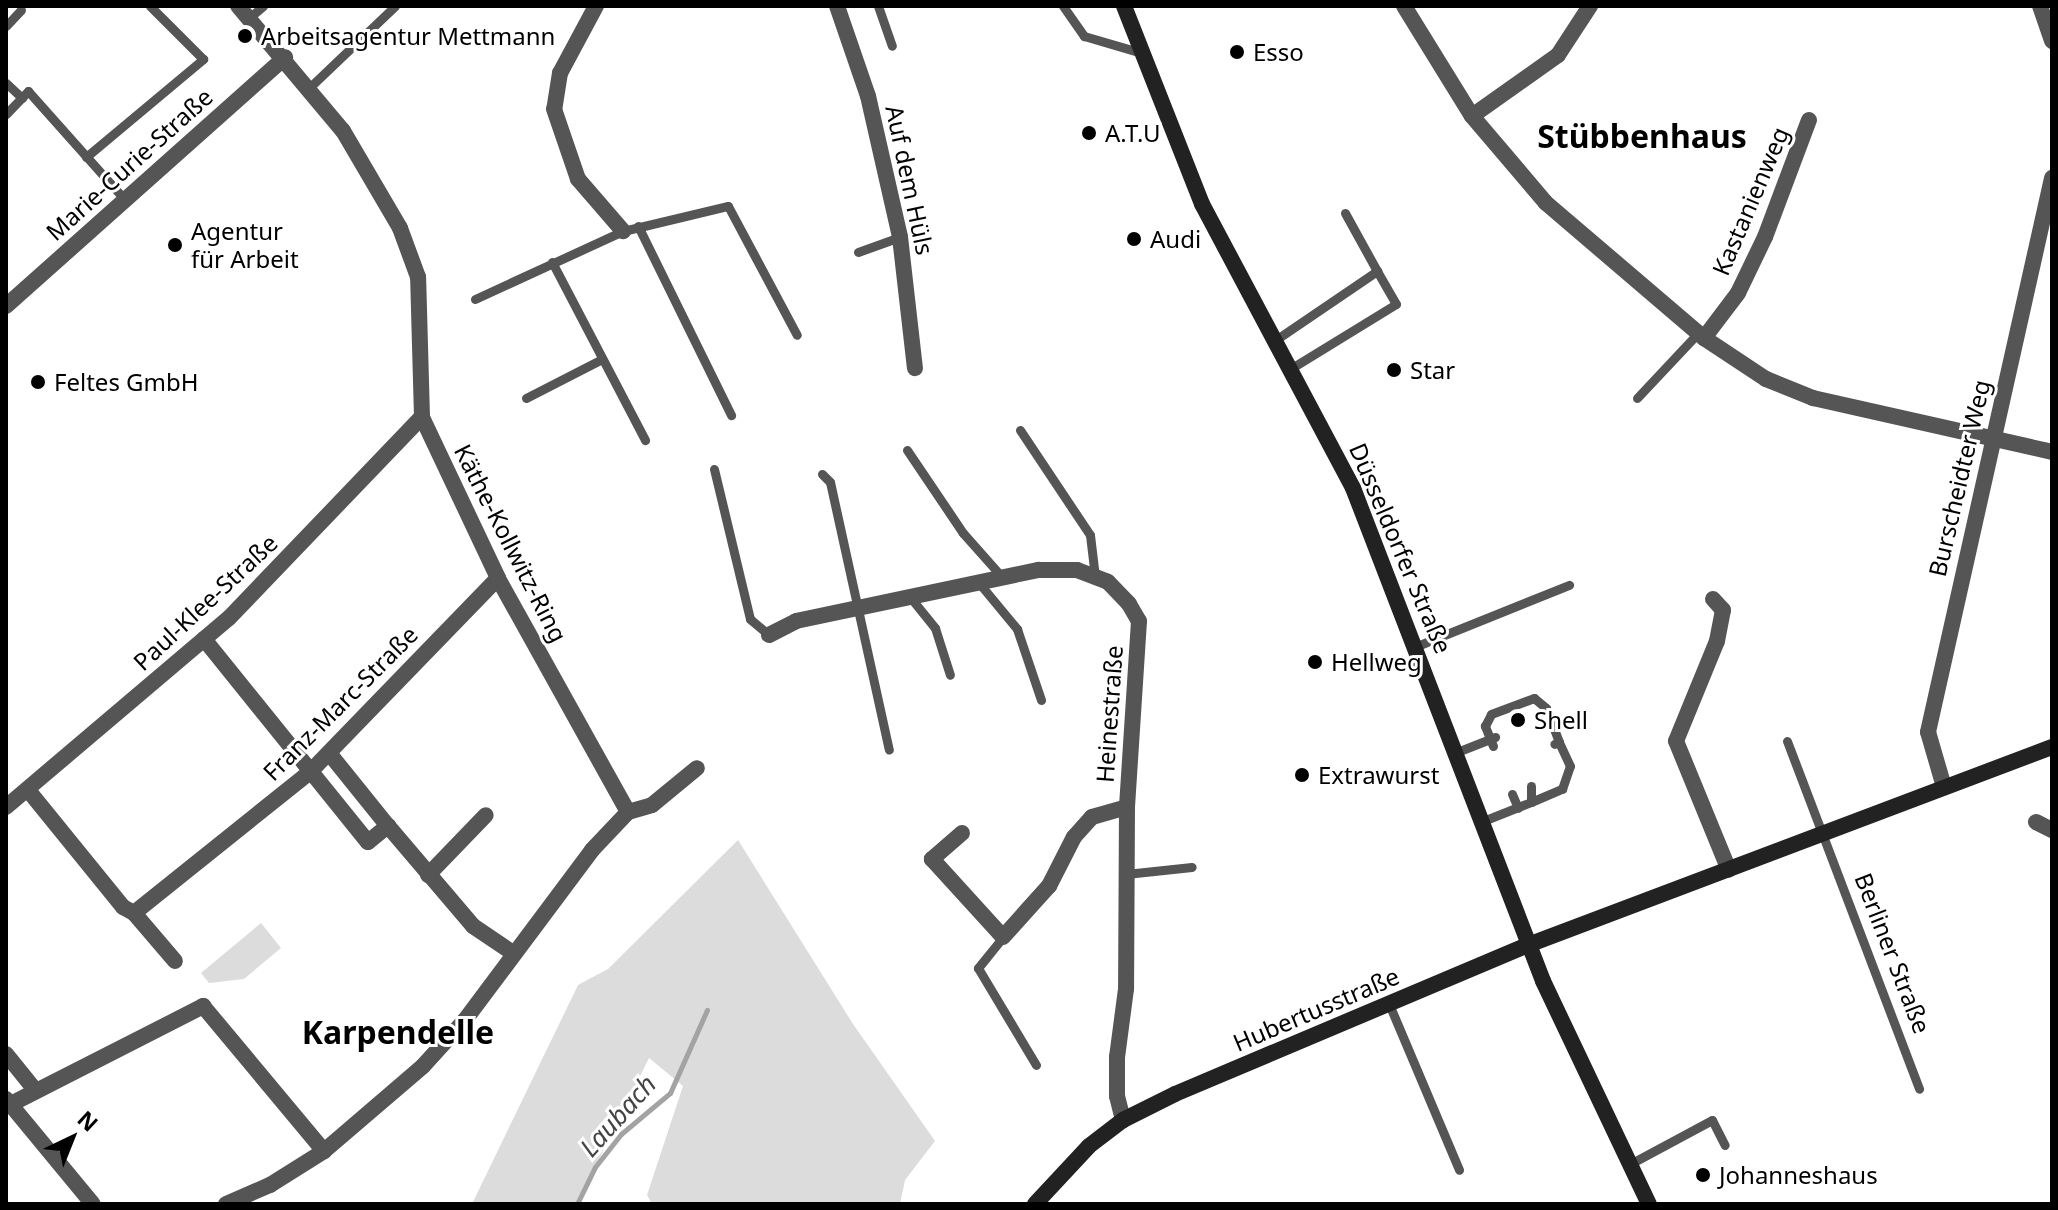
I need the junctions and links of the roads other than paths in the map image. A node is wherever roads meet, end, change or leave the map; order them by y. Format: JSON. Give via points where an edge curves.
{"nodes":[{"id":1,"x":150,"y":6,"type":"edge"},
{"id":2,"x":395,"y":6,"type":"edge"},
{"id":3,"x":596,"y":6,"type":"edge"},
{"id":4,"x":878,"y":6,"type":"edge"},
{"id":5,"x":1063,"y":6,"type":"edge"},
{"id":6,"x":1124,"y":6,"type":"edge"},
{"id":7,"x":1404,"y":6,"type":"edge"},
{"id":8,"x":1590,"y":6,"type":"edge"},
{"id":9,"x":2040,"y":6,"type":"edge"},
{"id":10,"x":839,"y":7,"type":"edge"},
{"id":11,"x":21,"y":10,"type":"dead end"},
{"id":12,"x":251,"y":10,"type":"edge"},
{"id":13,"x":6,"y":26,"type":"edge"},
{"id":14,"x":2052,"y":41,"type":"edge"},
{"id":15,"x":892,"y":46,"type":"dead end"},
{"id":16,"x":1142,"y":53,"type":"junction"},
{"id":17,"x":285,"y":57,"type":"junction"},
{"id":18,"x":6,"y":83,"type":"edge"},
{"id":19,"x":310,"y":87,"type":"junction"},
{"id":20,"x":22,"y":98,"type":"junction"},
{"id":21,"x":6,"y":114,"type":"edge"},
{"id":22,"x":1472,"y":116,"type":"junction"},
{"id":23,"x":1809,"y":120,"type":"dead end"},
{"id":24,"x":86,"y":157,"type":"junction"},
{"id":25,"x":2052,"y":178,"type":"edge"},
{"id":26,"x":125,"y":200,"type":"junction"},
{"id":27,"x":1345,"y":213,"type":"dead end"},
{"id":28,"x":630,"y":228,"type":"junction"},
{"id":29,"x":900,"y":237,"type":"junction"},
{"id":30,"x":858,"y":252,"type":"dead end"},
{"id":31,"x":2044,"y":253,"type":"edge"},
{"id":32,"x":552,"y":262,"type":"junction"},
{"id":33,"x":1377,"y":271,"type":"junction"},
{"id":34,"x":475,"y":299,"type":"dead end"},
{"id":35,"x":6,"y":306,"type":"edge"},
{"id":36,"x":797,"y":335,"type":"dead end"},
{"id":37,"x":1701,"y":335,"type":"junction"},
{"id":38,"x":1274,"y":341,"type":"junction"},
{"id":39,"x":602,"y":359,"type":"junction"},
{"id":40,"x":915,"y":368,"type":"dead end"},
{"id":41,"x":1290,"y":369,"type":"junction"},
{"id":42,"x":526,"y":398,"type":"dead end"},
{"id":43,"x":1637,"y":398,"type":"dead end"},
{"id":44,"x":731,"y":415,"type":"dead end"},
{"id":45,"x":422,"y":417,"type":"junction"},
{"id":46,"x":1020,"y":430,"type":"dead end"},
{"id":47,"x":1991,"y":439,"type":"junction"},
{"id":48,"x":645,"y":440,"type":"dead end"},
{"id":49,"x":907,"y":450,"type":"dead end"},
{"id":50,"x":2052,"y":452,"type":"edge"},
{"id":51,"x":714,"y":469,"type":"dead end"},
{"id":52,"x":822,"y":474,"type":"dead end"},
{"id":53,"x":1095,"y":577,"type":"junction"},
{"id":54,"x":498,"y":578,"type":"junction"},
{"id":55,"x":1003,"y":578,"type":"junction"},
{"id":56,"x":979,"y":583,"type":"junction"},
{"id":57,"x":1569,"y":585,"type":"dead end"},
{"id":58,"x":910,"y":597,"type":"junction"},
{"id":59,"x":1713,"y":599,"type":"dead end"},
{"id":60,"x":856,"y":609,"type":"junction"},
{"id":61,"x":769,"y":635,"type":"joint"},
{"id":62,"x":204,"y":639,"type":"junction"},
{"id":63,"x":1417,"y":646,"type":"junction"},
{"id":64,"x":950,"y":675,"type":"dead end"},
{"id":65,"x":1041,"y":700,"type":"dead end"},
{"id":66,"x":1787,"y":741,"type":"dead end"},
{"id":67,"x":2052,"y":747,"type":"edge"},
{"id":68,"x":889,"y":750,"type":"dead end"},
{"id":69,"x":1457,"y":752,"type":"junction"},
{"id":70,"x":329,"y":753,"type":"junction"},
{"id":71,"x":697,"y":768,"type":"dead end"},
{"id":72,"x":310,"y":772,"type":"junction"},
{"id":73,"x":1531,"y":786,"type":"dead end"},
{"id":74,"x":1944,"y":787,"type":"junction"},
{"id":75,"x":28,"y":790,"type":"junction"},
{"id":76,"x":1512,"y":794,"type":"dead end"},
{"id":77,"x":1531,"y":802,"type":"junction"},
{"id":78,"x":6,"y":807,"type":"edge"},
{"id":79,"x":1127,"y":807,"type":"junction"},
{"id":80,"x":1518,"y":808,"type":"junction"},
{"id":81,"x":628,"y":812,"type":"junction"},
{"id":82,"x":486,"y":815,"type":"dead end"},
{"id":83,"x":1483,"y":821,"type":"junction"},
{"id":84,"x":2036,"y":822,"type":"dead end"},
{"id":85,"x":388,"y":826,"type":"junction"},
{"id":86,"x":2052,"y":830,"type":"edge"},
{"id":87,"x":962,"y":833,"type":"dead end"},
{"id":88,"x":1823,"y":834,"type":"junction"},
{"id":89,"x":1192,"y":867,"type":"dead end"},
{"id":90,"x":1729,"y":870,"type":"junction"},
{"id":91,"x":1126,"y":874,"type":"junction"},
{"id":92,"x":428,"y":875,"type":"junction"},
{"id":93,"x":134,"y":913,"type":"junction"},
{"id":94,"x":1003,"y":937,"type":"junction"},
{"id":95,"x":1528,"y":945,"type":"junction"},
{"id":96,"x":513,"y":953,"type":"junction"},
{"id":97,"x":175,"y":961,"type":"dead end"},
{"id":98,"x":1389,"y":1004,"type":"junction"},
{"id":99,"x":6,"y":1054,"type":"edge"},
{"id":100,"x":1036,"y":1065,"type":"dead end"},
{"id":101,"x":1919,"y":1089,"type":"dead end"},
{"id":102,"x":35,"y":1090,"type":"junction"},
{"id":103,"x":8,"y":1102,"type":"edge"},
{"id":104,"x":1123,"y":1120,"type":"junction"},
{"id":105,"x":1725,"y":1145,"type":"dead end"},
{"id":106,"x":324,"y":1151,"type":"junction"},
{"id":107,"x":1630,"y":1164,"type":"junction"},
{"id":108,"x":1459,"y":1170,"type":"dead end"},
{"id":109,"x":93,"y":1204,"type":"edge"},
{"id":110,"x":226,"y":1204,"type":"edge"},
{"id":111,"x":1035,"y":1204,"type":"edge"},
{"id":112,"x":1649,"y":1204,"type":"edge"}],
"edges":[{"from":1,"to":24,"type":"lane","via":[[203,59]]},
{"from":2,"to":19,"type":"lane"},
{"from":3,"to":28,"type":"street","via":[[560,73],[554,109],[578,179]]},
{"from":4,"to":15,"type":"lane"},
{"from":5,"to":16,"type":"lane","via":[[1084,36]]},
{"from":6,"to":16,"type":"main road","name":"Düsseldorfer Straße"},
{"from":7,"to":22,"type":"street"},
{"from":8,"to":22,"type":"street","via":[[1558,55]]},
{"from":9,"to":14,"type":"street"},
{"from":10,"to":29,"type":"street","name":"Auf dem Hüls","via":[[868,96]]},
{"from":11,"to":13,"type":"lane"},
{"from":12,"to":17,"type":"street"},
{"from":16,"to":38,"type":"main road","name":"Düsseldorfer Straße","via":[[1202,204]]},
{"from":17,"to":19,"type":"street"},
{"from":17,"to":26,"type":"street","name":"Marie-Curie-Straße"},
{"from":18,"to":20,"type":"lane"},
{"from":19,"to":45,"type":"street","name":"Käthe-Kollwitz-Ring","via":[[380,186],[418,277]]},
{"from":20,"to":21,"type":"lane"},
{"from":20,"to":24,"type":"lane","via":[[28,91]]},
{"from":22,"to":37,"type":"street","via":[[1546,203]]},
{"from":23,"to":37,"type":"street","name":"Kastanienweg","via":[[1738,293]]},
{"from":24,"to":26,"type":"lane"},
{"from":25,"to":31,"type":"street","name":"Burscheidter Weg"},
{"from":26,"to":35,"type":"street","name":"Marie-Curie-Straße"},
{"from":27,"to":33,"type":"lane"},
{"from":28,"to":32,"type":"lane"},
{"from":28,"to":36,"type":"lane","via":[[728,206]]},
{"from":28,"to":44,"type":"lane"},
{"from":29,"to":30,"type":"lane"},
{"from":29,"to":40,"type":"street","name":"Auf dem Hüls"},
{"from":31,"to":47,"type":"street","name":"Burscheidter Weg"},
{"from":32,"to":34,"type":"lane"},
{"from":32,"to":39,"type":"lane"},
{"from":33,"to":38,"type":"lane"},
{"from":33,"to":41,"type":"lane","via":[[1396,304]]},
{"from":37,"to":43,"type":"lane"},
{"from":37,"to":47,"type":"street","via":[[1766,379],[1813,398]]},
{"from":38,"to":41,"type":"main road","name":"Düsseldorfer Straße"},
{"from":39,"to":42,"type":"lane"},
{"from":39,"to":48,"type":"lane"},
{"from":41,"to":63,"type":"main road","name":"Düsseldorfer Straße","via":[[1353,488]]},
{"from":45,"to":54,"type":"street","name":"Käthe-Kollwitz-Ring"},
{"from":45,"to":62,"type":"street","name":"Paul-Klee-Straße"},
{"from":46,"to":53,"type":"lane","via":[[1090,535]]},
{"from":47,"to":50,"type":"street"},
{"from":47,"to":74,"type":"street","name":"Burscheidter Weg","via":[[1928,732]]},
{"from":49,"to":55,"type":"lane","via":[[963,533]]},
{"from":51,"to":61,"type":"lane","via":[[750,619]]},
{"from":52,"to":60,"type":"lane","via":[[830,482]]},
{"from":53,"to":55,"type":"street","via":[[1077,570],[1039,570]]},
{"from":53,"to":79,"type":"street","name":"Heinestraße","via":[[1108,582],[1139,621]]},
{"from":54,"to":70,"type":"street","name":"Franz-Marc-Straße"},
{"from":54,"to":81,"type":"street","name":"Käthe-Kollwitz-Ring"},
{"from":55,"to":56,"type":"street"},
{"from":56,"to":58,"type":"street"},
{"from":56,"to":65,"type":"lane","via":[[1017,629]]},
{"from":57,"to":63,"type":"lane"},
{"from":58,"to":60,"type":"street"},
{"from":58,"to":64,"type":"lane","via":[[935,628]]},
{"from":59,"to":90,"type":"street","via":[[1723,610],[1717,641],[1676,741]]},
{"from":60,"to":61,"type":"street","via":[[796,621]]},
{"from":60,"to":68,"type":"lane"},
{"from":62,"to":72,"type":"street"},
{"from":62,"to":75,"type":"street","name":"Paul-Klee-Straße"},
{"from":63,"to":69,"type":"main road","name":"Düsseldorfer Straße"},
{"from":66,"to":88,"type":"lane","name":"Berliner Straße"},
{"from":67,"to":74,"type":"main road"},
{"from":69,"to":77,"type":"lane","via":[[1493,741],[1485,726],[1491,714],[1534,698],[1546,708],[1570,766],[1562,789]]},
{"from":69,"to":83,"type":"main road","name":"Düsseldorfer Straße"},
{"from":70,"to":72,"type":"street","name":"Franz-Marc-Straße"},
{"from":70,"to":85,"type":"street"},
{"from":71,"to":81,"type":"street","via":[[652,805]]},
{"from":72,"to":85,"type":"street","via":[[368,842]]},
{"from":72,"to":93,"type":"street","name":"Franz-Marc-Straße"},
{"from":73,"to":77,"type":"lane"},
{"from":74,"to":88,"type":"main road"},
{"from":75,"to":78,"type":"street","name":"Paul-Klee-Straße"},
{"from":75,"to":93,"type":"street","via":[[123,907]]},
{"from":76,"to":80,"type":"lane"},
{"from":77,"to":80,"type":"lane"},
{"from":79,"to":91,"type":"street","name":"Heinestraße"},
{"from":79,"to":94,"type":"street","via":[[1092,817],[1074,837],[1049,886]]},
{"from":80,"to":83,"type":"lane"},
{"from":81,"to":96,"type":"street"},
{"from":82,"to":92,"type":"street"},
{"from":83,"to":95,"type":"main road","name":"Düsseldorfer Straße"},
{"from":84,"to":86,"type":"street"},
{"from":85,"to":92,"type":"street"},
{"from":87,"to":94,"type":"street","via":[[932,859]]},
{"from":88,"to":90,"type":"main road"},
{"from":88,"to":101,"type":"lane","name":"Berliner Straße"},
{"from":89,"to":91,"type":"lane"},
{"from":90,"to":95,"type":"main road"},
{"from":91,"to":104,"type":"street","name":"Heinestraße","via":[[1126,989],[1117,1083]]},
{"from":92,"to":96,"type":"street","via":[[473,926]]},
{"from":93,"to":97,"type":"street"},
{"from":94,"to":100,"type":"lane","via":[[978,968]]},
{"from":95,"to":98,"type":"main road","name":"Hubertusstraße"},
{"from":95,"to":107,"type":"main road","name":"Düsseldorfer Straße"},
{"from":96,"to":106,"type":"street","via":[[423,1066]]},
{"from":98,"to":104,"type":"main road","name":"Hubertusstraße"},
{"from":98,"to":108,"type":"lane"},
{"from":99,"to":102,"type":"street"},
{"from":102,"to":103,"type":"street"},
{"from":102,"to":106,"type":"street","via":[[203,1006]]},
{"from":103,"to":109,"type":"street"},
{"from":104,"to":111,"type":"main road","name":"Hubertusstraße","via":[[1059,1175]]},
{"from":105,"to":107,"type":"lane","via":[[1712,1120]]},
{"from":106,"to":110,"type":"street","via":[[270,1185]]},
{"from":107,"to":112,"type":"main road","name":"Düsseldorfer Straße"}]}
